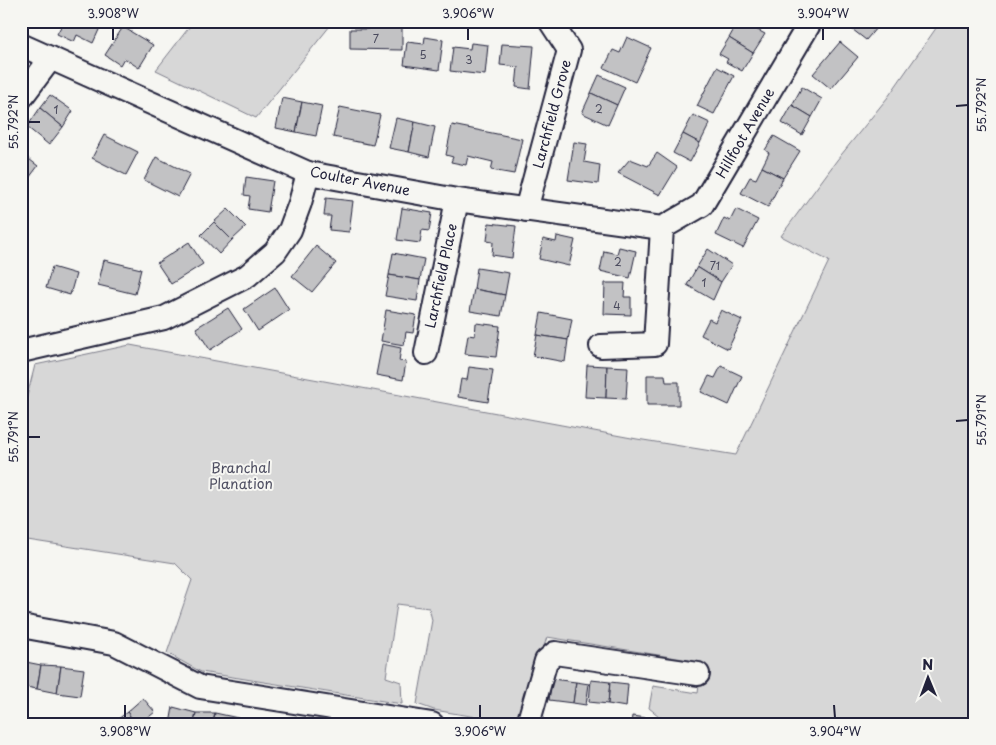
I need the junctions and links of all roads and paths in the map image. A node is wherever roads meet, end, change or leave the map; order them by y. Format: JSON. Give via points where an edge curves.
{"nodes":[{"id":1,"x":550,"y":21,"type":"edge"},
{"id":2,"x":812,"y":21,"type":"edge"},
{"id":3,"x":21,"y":45,"type":"edge"},
{"id":4,"x":51,"y":58,"type":"junction"},
{"id":5,"x":21,"y":98,"type":"edge"},
{"id":6,"x":308,"y":173,"type":"junction"},
{"id":7,"x":457,"y":200,"type":"junction"},
{"id":8,"x":526,"y":210,"type":"junction"},
{"id":9,"x":662,"y":228,"type":"junction"},
{"id":10,"x":600,"y":346,"type":"dead end"},
{"id":11,"x":21,"y":351,"type":"edge"},
{"id":12,"x":426,"y":353,"type":"dead end"},
{"id":13,"x":21,"y":626,"type":"edge"},
{"id":14,"x":698,"y":674,"type":"dead end"},
{"id":15,"x":432,"y":724,"type":"edge"},
{"id":16,"x":528,"y":724,"type":"edge"}],
"edges":[{"from":1,"to":8,"type":"street","name":"Larchfield Grove","via":[[569,50]]},
{"from":2,"to":9,"type":"street","name":"Hillfoot Avenue","via":[[702,206]]},
{"from":3,"to":4,"type":"street","name":"Coulter Avenue"},
{"from":4,"to":5,"type":"street"},
{"from":4,"to":6,"type":"street","name":"Coulter Avenue"},
{"from":6,"to":7,"type":"street","name":"Coulter Avenue"},
{"from":6,"to":11,"type":"street","via":[[290,230],[275,252],[248,276],[164,318]]},
{"from":7,"to":8,"type":"street","name":"Coulter Avenue"},
{"from":7,"to":12,"type":"street","name":"Larchfield Place"},
{"from":8,"to":9,"type":"street","name":"Coulter Avenue"},
{"from":9,"to":10,"type":"street","via":[[655,344]]},
{"from":13,"to":15,"type":"street","via":[[114,643],[200,687]]},
{"from":14,"to":16,"type":"street","via":[[555,653],[546,661]]}]}
